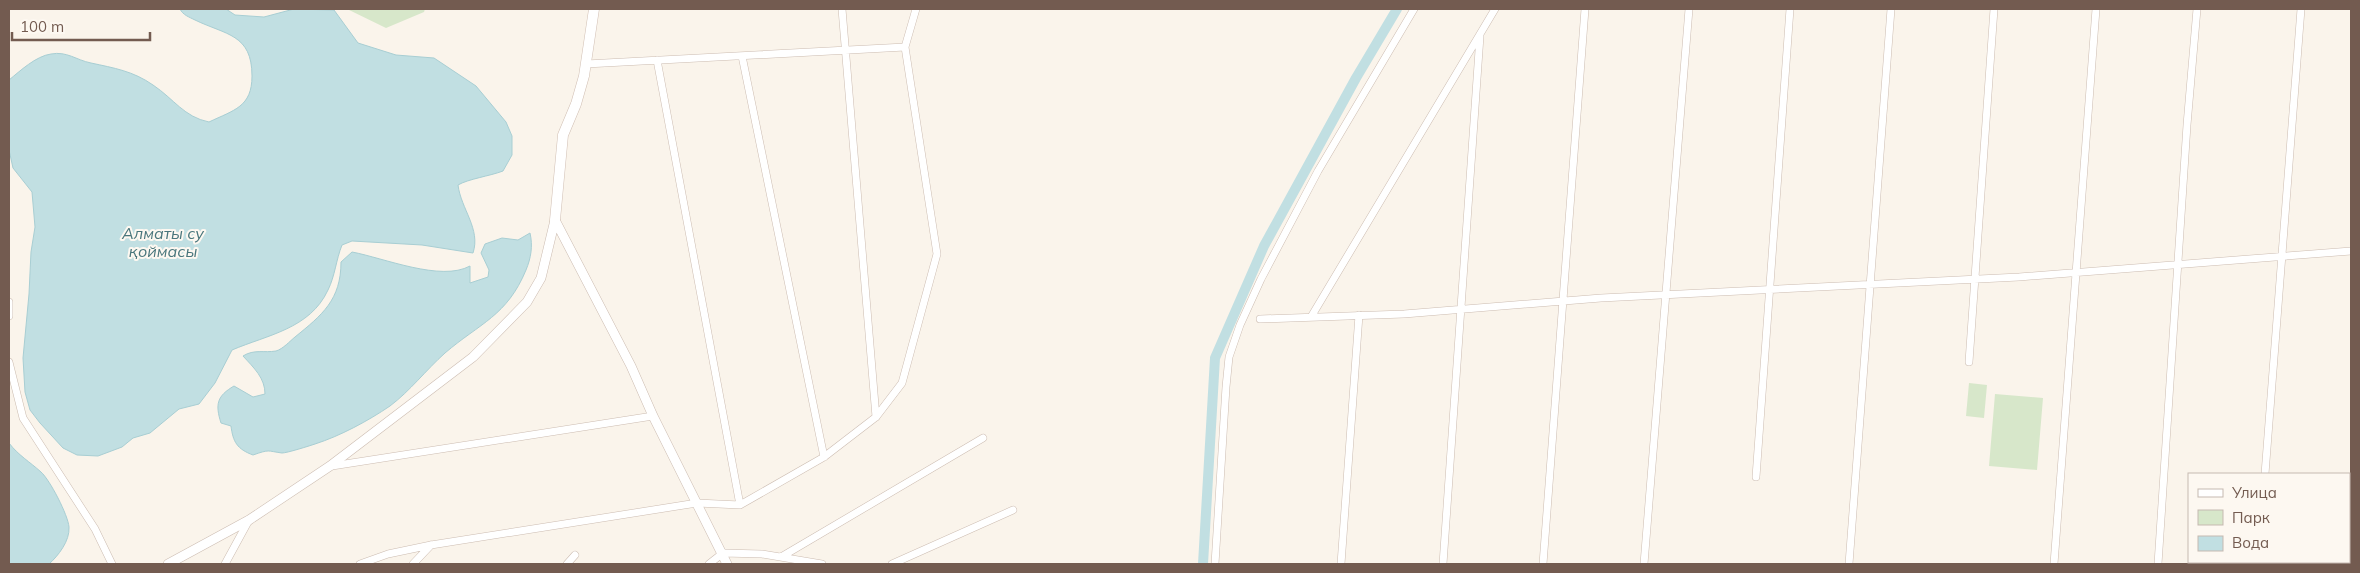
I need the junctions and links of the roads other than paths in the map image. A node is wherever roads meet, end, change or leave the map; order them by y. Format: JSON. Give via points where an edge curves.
{"nodes":[{"id":1,"x":594,"y":9,"type":"edge"},
{"id":2,"x":842,"y":9,"type":"edge"},
{"id":3,"x":916,"y":9,"type":"edge"},
{"id":4,"x":1414,"y":9,"type":"edge"},
{"id":5,"x":1495,"y":9,"type":"edge"},
{"id":6,"x":1585,"y":9,"type":"edge"},
{"id":7,"x":1689,"y":9,"type":"edge"},
{"id":8,"x":1790,"y":9,"type":"edge"},
{"id":9,"x":1891,"y":9,"type":"edge"},
{"id":10,"x":1994,"y":9,"type":"edge"},
{"id":11,"x":2096,"y":9,"type":"edge"},
{"id":12,"x":2197,"y":9,"type":"edge"},
{"id":13,"x":2301,"y":9,"type":"edge"},
{"id":14,"x":1480,"y":36,"type":"junction"},
{"id":15,"x":905,"y":47,"type":"junction"},
{"id":16,"x":846,"y":50,"type":"junction"},
{"id":17,"x":742,"y":56,"type":"junction"},
{"id":18,"x":657,"y":60,"type":"junction"},
{"id":19,"x":586,"y":64,"type":"junction"},
{"id":20,"x":555,"y":220,"type":"junction"},
{"id":21,"x":2351,"y":250,"type":"edge"},
{"id":22,"x":2282,"y":256,"type":"junction"},
{"id":23,"x":2178,"y":264,"type":"junction"},
{"id":24,"x":2075,"y":272,"type":"junction"},
{"id":25,"x":1974,"y":279,"type":"junction"},
{"id":26,"x":1870,"y":283,"type":"junction"},
{"id":27,"x":1769,"y":288,"type":"junction"},
{"id":28,"x":1665,"y":294,"type":"junction"},
{"id":29,"x":1563,"y":301,"type":"junction"},
{"id":30,"x":9,"y":302,"type":"edge"},
{"id":31,"x":1460,"y":309,"type":"junction"},
{"id":32,"x":9,"y":316,"type":"edge"},
{"id":33,"x":1359,"y":316,"type":"junction"},
{"id":34,"x":1311,"y":317,"type":"junction"},
{"id":35,"x":1260,"y":319,"type":"dead end"},
{"id":36,"x":9,"y":362,"type":"edge"},
{"id":37,"x":1969,"y":362,"type":"dead end"},
{"id":38,"x":653,"y":416,"type":"junction"},
{"id":39,"x":876,"y":417,"type":"junction"},
{"id":40,"x":983,"y":438,"type":"dead end"},
{"id":41,"x":824,"y":457,"type":"junction"},
{"id":42,"x":330,"y":466,"type":"junction"},
{"id":43,"x":2266,"y":473,"type":"edge"},
{"id":44,"x":1756,"y":477,"type":"dead end"},
{"id":45,"x":696,"y":503,"type":"junction"},
{"id":46,"x":740,"y":505,"type":"junction"},
{"id":47,"x":1013,"y":510,"type":"dead end"},
{"id":48,"x":249,"y":520,"type":"junction"},
{"id":49,"x":431,"y":545,"type":"junction"},
{"id":50,"x":723,"y":553,"type":"junction"},
{"id":51,"x":575,"y":555,"type":"dead end"},
{"id":52,"x":781,"y":558,"type":"junction"},
{"id":53,"x":112,"y":564,"type":"edge"},
{"id":54,"x":168,"y":564,"type":"edge"},
{"id":55,"x":225,"y":564,"type":"edge"},
{"id":56,"x":360,"y":564,"type":"edge"},
{"id":57,"x":413,"y":564,"type":"edge"},
{"id":58,"x":567,"y":564,"type":"edge"},
{"id":59,"x":709,"y":564,"type":"edge"},
{"id":60,"x":727,"y":564,"type":"edge"},
{"id":61,"x":822,"y":564,"type":"edge"},
{"id":62,"x":892,"y":564,"type":"edge"},
{"id":63,"x":1215,"y":564,"type":"edge"},
{"id":64,"x":1341,"y":564,"type":"edge"},
{"id":65,"x":1443,"y":564,"type":"edge"},
{"id":66,"x":1543,"y":564,"type":"edge"},
{"id":67,"x":1644,"y":564,"type":"edge"},
{"id":68,"x":1849,"y":564,"type":"edge"},
{"id":69,"x":2054,"y":564,"type":"edge"},
{"id":70,"x":2158,"y":564,"type":"edge"}],
"edges":[{"from":1,"to":19,"type":"main road"},
{"from":2,"to":16,"type":"street"},
{"from":3,"to":15,"type":"street"},
{"from":4,"to":63,"type":"street","via":[[1318,171],[1240,325],[1228,367]]},
{"from":5,"to":14,"type":"street"},
{"from":6,"to":29,"type":"street"},
{"from":7,"to":28,"type":"street"},
{"from":8,"to":27,"type":"street"},
{"from":9,"to":26,"type":"street"},
{"from":10,"to":25,"type":"street"},
{"from":11,"to":24,"type":"street"},
{"from":12,"to":23,"type":"street"},
{"from":13,"to":22,"type":"street"},
{"from":14,"to":31,"type":"street"},
{"from":14,"to":34,"type":"street"},
{"from":15,"to":16,"type":"street"},
{"from":15,"to":39,"type":"street","via":[[937,254],[902,384]]},
{"from":16,"to":17,"type":"street"},
{"from":16,"to":39,"type":"street"},
{"from":17,"to":18,"type":"street"},
{"from":17,"to":41,"type":"street"},
{"from":18,"to":19,"type":"street"},
{"from":18,"to":46,"type":"street"},
{"from":19,"to":20,"type":"main road","via":[[576,104],[563,135]]},
{"from":20,"to":38,"type":"street","via":[[631,366]]},
{"from":20,"to":42,"type":"street","via":[[541,278],[527,302],[472,357]]},
{"from":21,"to":22,"type":"street"},
{"from":22,"to":23,"type":"street"},
{"from":22,"to":43,"type":"street"},
{"from":23,"to":24,"type":"street"},
{"from":23,"to":70,"type":"street"},
{"from":24,"to":25,"type":"street"},
{"from":24,"to":69,"type":"street"},
{"from":25,"to":26,"type":"street"},
{"from":25,"to":37,"type":"street"},
{"from":26,"to":27,"type":"street"},
{"from":26,"to":68,"type":"street"},
{"from":27,"to":28,"type":"street"},
{"from":27,"to":44,"type":"street"},
{"from":28,"to":29,"type":"street"},
{"from":28,"to":67,"type":"street"},
{"from":29,"to":31,"type":"street"},
{"from":29,"to":66,"type":"street"},
{"from":30,"to":32,"type":"street"},
{"from":31,"to":33,"type":"street"},
{"from":31,"to":65,"type":"street"},
{"from":33,"to":34,"type":"street"},
{"from":33,"to":64,"type":"street"},
{"from":34,"to":35,"type":"street"},
{"from":36,"to":53,"type":"street","via":[[23,418],[95,529]]},
{"from":38,"to":42,"type":"street"},
{"from":38,"to":45,"type":"street"},
{"from":39,"to":41,"type":"street"},
{"from":40,"to":52,"type":"street"},
{"from":41,"to":46,"type":"street"},
{"from":42,"to":48,"type":"street"},
{"from":45,"to":46,"type":"street"},
{"from":45,"to":49,"type":"street"},
{"from":45,"to":50,"type":"street"},
{"from":47,"to":62,"type":"street"},
{"from":48,"to":54,"type":"street"},
{"from":48,"to":55,"type":"street"},
{"from":49,"to":56,"type":"street"},
{"from":49,"to":57,"type":"street"},
{"from":50,"to":52,"type":"street"},
{"from":50,"to":59,"type":"street"},
{"from":50,"to":60,"type":"street"},
{"from":51,"to":58,"type":"street"},
{"from":52,"to":61,"type":"street"}]}
